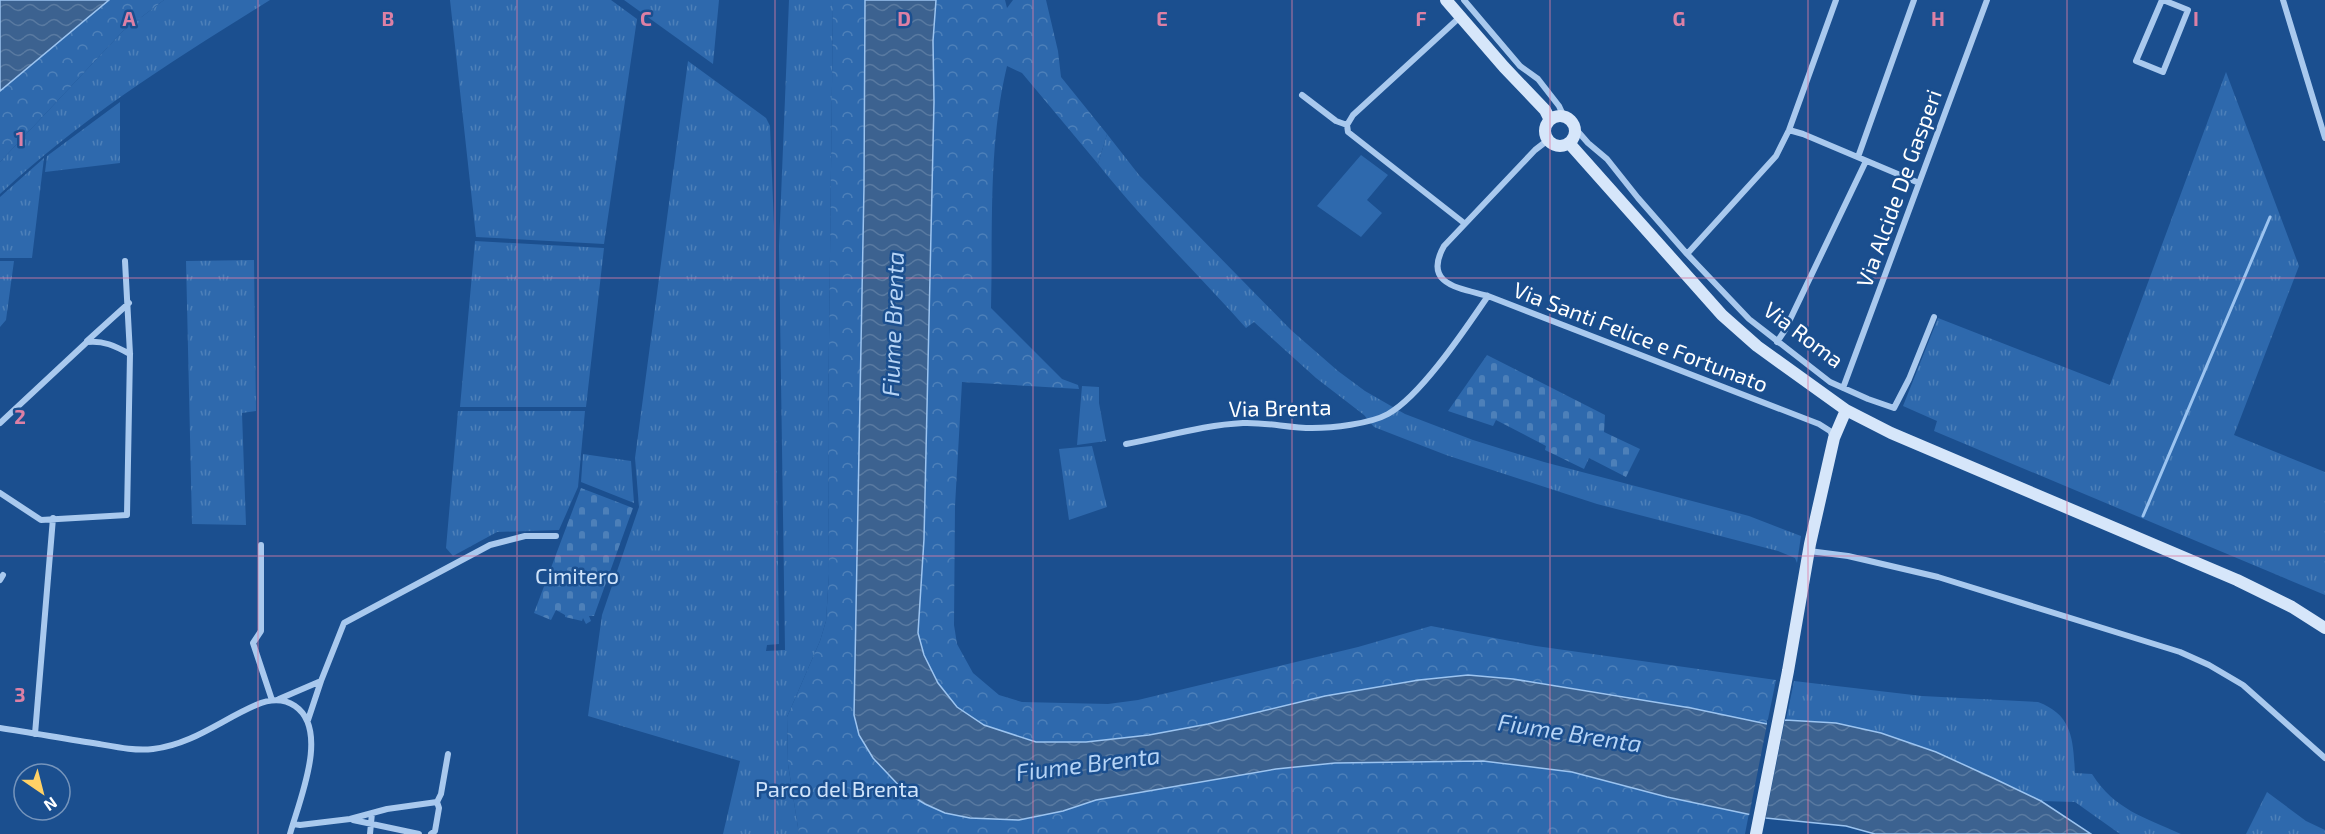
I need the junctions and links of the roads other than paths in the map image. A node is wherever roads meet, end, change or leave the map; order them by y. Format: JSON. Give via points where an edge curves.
{"nodes":[{"id":1,"x":1446,"y":0,"type":"edge"},
{"id":2,"x":1464,"y":0,"type":"edge"},
{"id":3,"x":1836,"y":0,"type":"edge"},
{"id":4,"x":1914,"y":0,"type":"edge"},
{"id":5,"x":1987,"y":0,"type":"edge"},
{"id":6,"x":2163,"y":0,"type":"edge"},
{"id":7,"x":2283,"y":0,"type":"edge"},
{"id":8,"x":1461,"y":17,"type":"junction"},
{"id":9,"x":1302,"y":95,"type":"dead end"},
{"id":10,"x":1564,"y":117,"type":"junction"},
{"id":11,"x":1550,"y":120,"type":"junction"},
{"id":12,"x":1347,"y":125,"type":"junction"},
{"id":13,"x":1574,"y":128,"type":"junction"},
{"id":14,"x":1789,"y":130,"type":"junction"},
{"id":15,"x":2325,"y":138,"type":"edge"},
{"id":16,"x":1548,"y":140,"type":"junction"},
{"id":17,"x":1569,"y":143,"type":"junction"},
{"id":18,"x":1858,"y":157,"type":"junction"},
{"id":19,"x":1866,"y":161,"type":"junction"},
{"id":20,"x":1919,"y":183,"type":"junction"},
{"id":21,"x":1638,"y":198,"type":"junction"},
{"id":22,"x":1620,"y":201,"type":"junction"},
{"id":23,"x":1464,"y":223,"type":"junction"},
{"id":24,"x":1687,"y":254,"type":"junction"},
{"id":25,"x":125,"y":261,"type":"dead end"},
{"id":26,"x":1488,"y":296,"type":"junction"},
{"id":27,"x":129,"y":303,"type":"junction"},
{"id":28,"x":1934,"y":317,"type":"dead end"},
{"id":29,"x":87,"y":342,"type":"junction"},
{"id":30,"x":1777,"y":342,"type":"junction"},
{"id":31,"x":130,"y":354,"type":"junction"},
{"id":32,"x":1843,"y":388,"type":"junction"},
{"id":33,"x":1846,"y":410,"type":"junction"},
{"id":34,"x":0,"y":423,"type":"edge"},
{"id":35,"x":1834,"y":438,"type":"junction"},
{"id":36,"x":1126,"y":444,"type":"dead end"},
{"id":37,"x":0,"y":493,"type":"edge"},
{"id":38,"x":53,"y":518,"type":"junction"},
{"id":39,"x":556,"y":536,"type":"dead end"},
{"id":40,"x":261,"y":545,"type":"dead end"},
{"id":41,"x":1809,"y":552,"type":"junction"},
{"id":42,"x":2325,"y":628,"type":"edge"},
{"id":43,"x":321,"y":681,"type":"junction"},
{"id":44,"x":276,"y":700,"type":"junction"},
{"id":45,"x":308,"y":720,"type":"junction"},
{"id":46,"x":0,"y":728,"type":"edge"},
{"id":47,"x":35,"y":734,"type":"junction"},
{"id":48,"x":448,"y":754,"type":"dead end"},
{"id":49,"x":2325,"y":758,"type":"edge"},
{"id":50,"x":437,"y":802,"type":"junction"},
{"id":51,"x":372,"y":813,"type":"junction"},
{"id":52,"x":350,"y":819,"type":"junction"},
{"id":53,"x":293,"y":824,"type":"junction"},
{"id":54,"x":372,"y":824,"type":"junction"},
{"id":55,"x":290,"y":834,"type":"edge"},
{"id":56,"x":370,"y":834,"type":"edge"},
{"id":57,"x":419,"y":834,"type":"edge"},
{"id":58,"x":431,"y":834,"type":"edge"},
{"id":59,"x":1756,"y":834,"type":"edge"}],
"edges":[{"from":1,"to":8,"type":"street"},
{"from":2,"to":10,"type":"street","via":[[1520,66],[1538,80]]},
{"from":3,"to":14,"type":"street"},
{"from":4,"to":18,"type":"street"},
{"from":5,"to":20,"type":"street","name":"Via Alcide De Gasperi"},
{"from":6,"to":6,"type":"street","via":[[2136,61],[2163,72],[2188,10]]},
{"from":7,"to":15,"type":"street"},
{"from":8,"to":11,"type":"street"},
{"from":8,"to":12,"type":"street","via":[[1353,114]]},
{"from":9,"to":12,"type":"street"},
{"from":10,"to":11,"type":"street"},
{"from":10,"to":13,"type":"street","name":"Via Roma"},
{"from":11,"to":16,"type":"street","via":[[1545,133]]},
{"from":12,"to":23,"type":"street","via":[[1348,132]]},
{"from":13,"to":17,"type":"street"},
{"from":13,"to":21,"type":"street","name":"Via Roma","via":[[1607,159]]},
{"from":14,"to":18,"type":"street"},
{"from":14,"to":24,"type":"street","via":[[1776,156]]},
{"from":16,"to":17,"type":"street","via":[[1554,145]]},
{"from":16,"to":23,"type":"street"},
{"from":17,"to":22,"type":"street"},
{"from":18,"to":19,"type":"street"},
{"from":19,"to":20,"type":"street"},
{"from":19,"to":30,"type":"street"},
{"from":20,"to":32,"type":"street","name":"Via Alcide De Gasperi"},
{"from":21,"to":22,"type":"street"},
{"from":21,"to":24,"type":"street","name":"Via Roma"},
{"from":22,"to":33,"type":"street","via":[[1722,315],[1757,346]]},
{"from":23,"to":26,"type":"street","name":"Via Santi Felice e Fortunato","via":[[1437,258],[1437,268],[1449,286]]},
{"from":24,"to":30,"type":"street","name":"Via Roma","via":[[1749,319]]},
{"from":25,"to":27,"type":"street"},
{"from":26,"to":35,"type":"street","name":"Via Santi Felice e Fortunato","via":[[1819,424]]},
{"from":26,"to":36,"type":"street","name":"Via Brenta","via":[[1422,383],[1387,414],[1314,428],[1245,423],[1215,426]]},
{"from":27,"to":29,"type":"street"},
{"from":27,"to":31,"type":"street"},
{"from":28,"to":32,"type":"street","name":"Via Roma","via":[[1894,408]]},
{"from":29,"to":31,"type":"street","via":[[98,340]]},
{"from":29,"to":34,"type":"street"},
{"from":30,"to":32,"type":"street","name":"Via Roma"},
{"from":31,"to":38,"type":"street","via":[[127,515]]},
{"from":33,"to":35,"type":"street"},
{"from":33,"to":42,"type":"street","via":[[1891,433],[2237,580]]},
{"from":35,"to":41,"type":"street"},
{"from":37,"to":38,"type":"street","via":[[41,520]]},
{"from":38,"to":47,"type":"street"},
{"from":39,"to":43,"type":"street","via":[[525,536],[490,545],[345,623]]},
{"from":40,"to":44,"type":"street","via":[[261,631],[253,643]]},
{"from":41,"to":49,"type":"street","via":[[1848,556],[1938,577],[2180,652],[2244,685]]},
{"from":41,"to":59,"type":"street"},
{"from":43,"to":44,"type":"street"},
{"from":43,"to":45,"type":"street"},
{"from":44,"to":45,"type":"street","via":[[289,702]]},
{"from":44,"to":47,"type":"street","via":[[255,705],[192,740],[153,749]]},
{"from":45,"to":53,"type":"street","via":[[312,730],[310,759]]},
{"from":46,"to":47,"type":"street"},
{"from":48,"to":50,"type":"street"},
{"from":50,"to":51,"type":"street"},
{"from":50,"to":58,"type":"street","via":[[435,831]]},
{"from":51,"to":52,"type":"street"},
{"from":51,"to":54,"type":"street"},
{"from":52,"to":53,"type":"street"},
{"from":52,"to":54,"type":"street"},
{"from":53,"to":55,"type":"street"},
{"from":54,"to":56,"type":"street"},
{"from":54,"to":57,"type":"street"}]}
